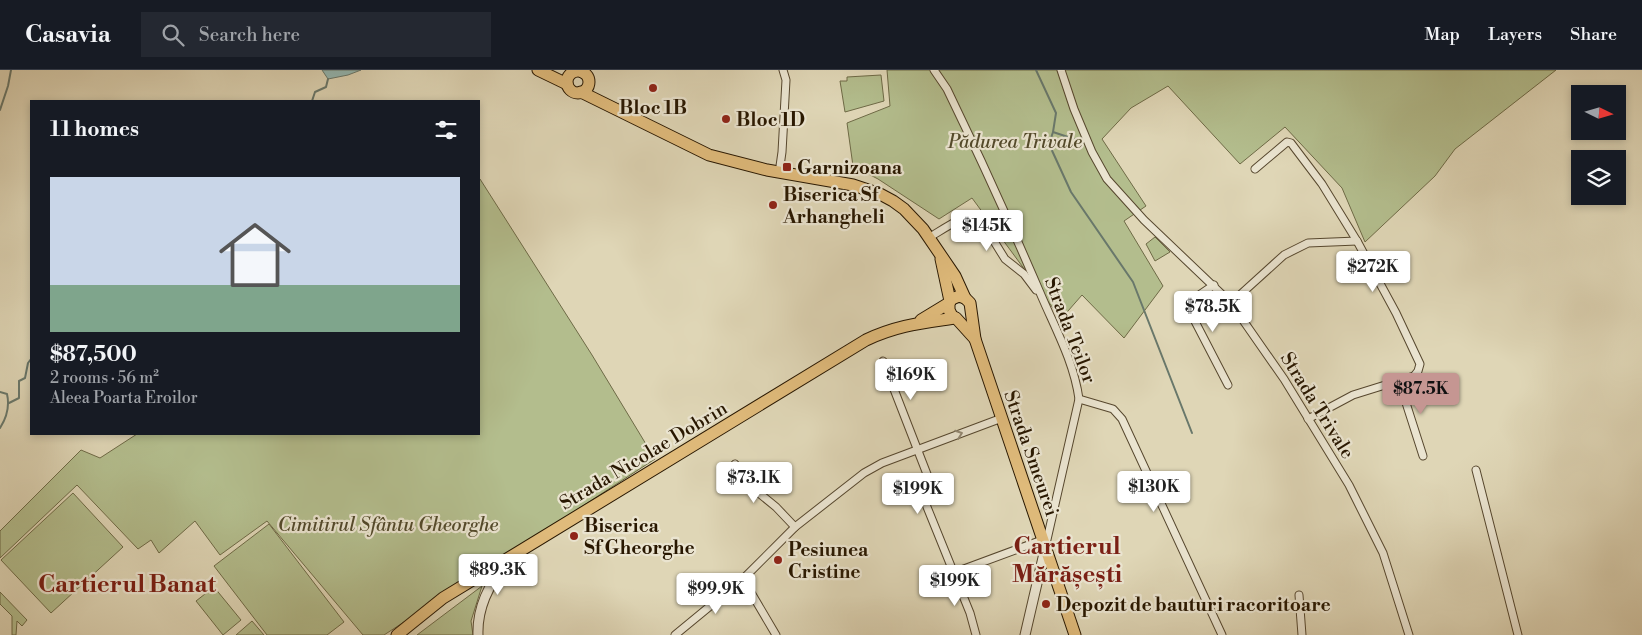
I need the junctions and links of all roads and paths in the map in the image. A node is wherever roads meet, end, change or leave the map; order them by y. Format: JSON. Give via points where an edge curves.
{"nodes":[{"id":1,"x":784,"y":70,"type":"edge"},
{"id":2,"x":934,"y":70,"type":"edge"},
{"id":3,"x":1061,"y":70,"type":"edge"},
{"id":4,"x":541,"y":71,"type":"edge"},
{"id":5,"x":575,"y":74,"type":"edge"},
{"id":6,"x":584,"y":89,"type":"junction"},
{"id":7,"x":1255,"y":169,"type":"dead end"},
{"id":8,"x":779,"y":172,"type":"junction"},
{"id":9,"x":930,"y":237,"type":"junction"},
{"id":10,"x":1357,"y":241,"type":"junction"},
{"id":11,"x":940,"y":252,"type":"junction"},
{"id":12,"x":1214,"y":285,"type":"junction"},
{"id":13,"x":965,"y":298,"type":"junction"},
{"id":14,"x":1043,"y":299,"type":"junction"},
{"id":15,"x":950,"y":302,"type":"junction"},
{"id":16,"x":1231,"y":302,"type":"junction"},
{"id":17,"x":970,"y":310,"type":"junction"},
{"id":18,"x":956,"y":318,"type":"junction"},
{"id":19,"x":917,"y":322,"type":"junction"},
{"id":20,"x":975,"y":339,"type":"junction"},
{"id":21,"x":883,"y":361,"type":"dead end"},
{"id":22,"x":1399,"y":382,"type":"junction"},
{"id":23,"x":1228,"y":385,"type":"dead end"},
{"id":24,"x":1079,"y":399,"type":"junction"},
{"id":25,"x":1002,"y":418,"type":"junction"},
{"id":26,"x":1308,"y":419,"type":"junction"},
{"id":27,"x":917,"y":449,"type":"junction"},
{"id":28,"x":1423,"y":456,"type":"dead end"},
{"id":29,"x":735,"y":464,"type":"dead end"},
{"id":30,"x":1476,"y":470,"type":"dead end"},
{"id":31,"x":795,"y":527,"type":"junction"},
{"id":32,"x":1044,"y":544,"type":"junction"},
{"id":33,"x":512,"y":556,"type":"junction"},
{"id":34,"x":953,"y":573,"type":"junction"},
{"id":35,"x":743,"y":579,"type":"junction"},
{"id":36,"x":1299,"y":595,"type":"dead end"},
{"id":37,"x":397,"y":635,"type":"edge"},
{"id":38,"x":478,"y":635,"type":"edge"},
{"id":39,"x":675,"y":635,"type":"edge"},
{"id":40,"x":776,"y":635,"type":"edge"},
{"id":41,"x":976,"y":635,"type":"edge"},
{"id":42,"x":1025,"y":635,"type":"edge"},
{"id":43,"x":1075,"y":635,"type":"edge"},
{"id":44,"x":1222,"y":635,"type":"edge"},
{"id":45,"x":1302,"y":635,"type":"edge"},
{"id":46,"x":1409,"y":635,"type":"edge"},
{"id":47,"x":1518,"y":635,"type":"edge"}],
"edges":[{"from":1,"to":8,"type":"street"},
{"from":2,"to":14,"type":"street","name":"Strada Teilor","via":[[947,89]]},
{"from":3,"to":12,"type":"street","name":"Strada Trivale","via":[[1092,152],[1108,179],[1144,220]]},
{"from":4,"to":5,"type":"main road"},
{"from":5,"to":6,"type":"main road","via":[[588,78]]},
{"from":5,"to":6,"type":"main road","via":[[571,91]]},
{"from":6,"to":8,"type":"main road","via":[[607,106],[709,155]]},
{"from":7,"to":10,"type":"street","via":[[1289,141],[1322,184]]},
{"from":8,"to":9,"type":"main road","via":[[853,185],[880,194],[904,209]]},
{"from":9,"to":11,"type":"main road"},
{"from":9,"to":14,"type":"street","via":[[965,217],[979,217],[1005,260],[1024,274]]},
{"from":10,"to":16,"type":"street","via":[[1308,243],[1284,255]]},
{"from":10,"to":22,"type":"street","via":[[1420,364],[1414,376]]},
{"from":11,"to":13,"type":"main road"},
{"from":11,"to":15,"type":"main road"},
{"from":12,"to":16,"type":"street","name":"Strada Trivale"},
{"from":12,"to":23,"type":"street","via":[[1186,304]]},
{"from":13,"to":15,"type":"main road","via":[[955,297]]},
{"from":13,"to":17,"type":"main road","via":[[970,303]]},
{"from":14,"to":24,"type":"street","name":"Strada Teilor","via":[[1074,374]]},
{"from":15,"to":18,"type":"main road","via":[[949,310]]},
{"from":15,"to":19,"type":"main road","name":"Strada Nicolae Dobrin"},
{"from":16,"to":26,"type":"street","name":"Strada Trivale"},
{"from":17,"to":18,"type":"main road","via":[[966,316]]},
{"from":17,"to":20,"type":"main road","name":"Strada Smeurei"},
{"from":18,"to":19,"type":"main road","name":"Strada Nicolae Dobrin"},
{"from":18,"to":20,"type":"main road","name":"Strada Smeurei"},
{"from":19,"to":33,"type":"main road","name":"Strada Nicolae Dobrin","via":[[866,340]]},
{"from":20,"to":25,"type":"main road","name":"Strada Smeurei"},
{"from":21,"to":27,"type":"street"},
{"from":22,"to":26,"type":"street","via":[[1353,395]]},
{"from":22,"to":28,"type":"street"},
{"from":24,"to":32,"type":"street","name":"Strada Teilor"},
{"from":24,"to":44,"type":"street","via":[[1113,409],[1122,419]]},
{"from":27,"to":25,"type":"street","one_way":true},
{"from":25,"to":32,"type":"main road","name":"Strada Smeurei"},
{"from":26,"to":46,"type":"street","name":"Strada Trivale","via":[[1349,485],[1383,553]]},
{"from":27,"to":31,"type":"street","via":[[864,474]]},
{"from":27,"to":34,"type":"street","via":[[932,487],[925,498],[926,506]]},
{"from":29,"to":31,"type":"street","via":[[748,485]]},
{"from":30,"to":47,"type":"street"},
{"from":31,"to":35,"type":"street"},
{"from":32,"to":34,"type":"street"},
{"from":32,"to":42,"type":"street","name":"Strada Teilor"},
{"from":32,"to":43,"type":"main road","name":"Strada Smeurei"},
{"from":33,"to":37,"type":"main road","name":"Strada Nicolae Dobrin","via":[[443,598]]},
{"from":33,"to":38,"type":"street","via":[[486,591],[480,610]]},
{"from":34,"to":41,"type":"street"},
{"from":35,"to":39,"type":"street"},
{"from":35,"to":40,"type":"street"},
{"from":36,"to":45,"type":"street"}]}
